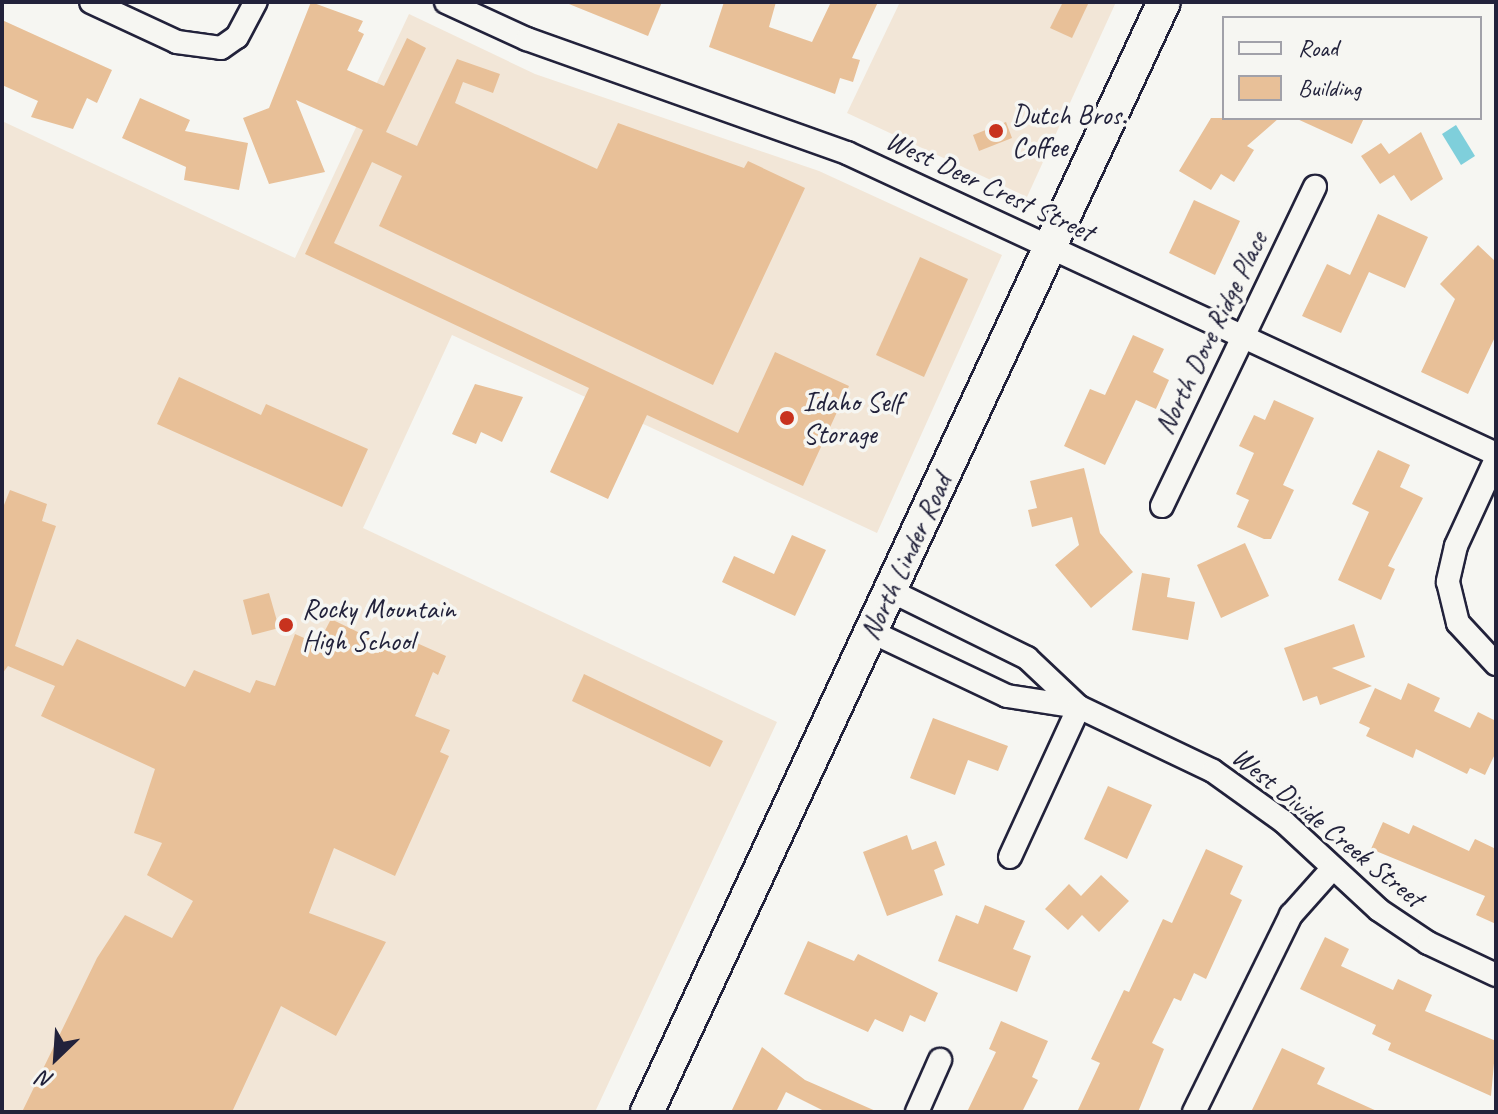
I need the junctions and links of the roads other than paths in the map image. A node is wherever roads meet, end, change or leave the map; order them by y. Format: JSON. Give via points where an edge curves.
{"nodes":[{"id":1,"x":91,"y":2,"type":"edge"},
{"id":2,"x":256,"y":2,"type":"edge"},
{"id":3,"x":446,"y":2,"type":"edge"},
{"id":4,"x":1164,"y":2,"type":"edge"},
{"id":5,"x":1315,"y":187,"type":"dead end"},
{"id":6,"x":1050,"y":247,"type":"junction"},
{"id":7,"x":1241,"y":336,"type":"junction"},
{"id":8,"x":1496,"y":456,"type":"edge"},
{"id":9,"x":1162,"y":506,"type":"dead end"},
{"id":10,"x":891,"y":591,"type":"junction"},
{"id":11,"x":872,"y":632,"type":"junction"},
{"id":12,"x":1496,"y":664,"type":"edge"},
{"id":13,"x":1079,"y":707,"type":"junction"},
{"id":14,"x":1010,"y":857,"type":"dead end"},
{"id":15,"x":1332,"y":869,"type":"junction"},
{"id":16,"x":1496,"y":975,"type":"edge"},
{"id":17,"x":940,"y":1060,"type":"dead end"},
{"id":18,"x":647,"y":1112,"type":"edge"},
{"id":19,"x":917,"y":1112,"type":"edge"},
{"id":20,"x":1194,"y":1112,"type":"edge"}],
"edges":[{"from":1,"to":2,"type":"street","via":[[177,42],[221,48],[237,37]]},
{"from":3,"to":6,"type":"street","name":"West Deer Crest Street","via":[[527,39],[847,153]]},
{"from":4,"to":6,"type":"main road","name":"North Linder Road"},
{"from":5,"to":7,"type":"street","name":"North Dove Ridge Place"},
{"from":6,"to":7,"type":"street","name":"West Deer Crest Street"},
{"from":6,"to":10,"type":"main road","name":"North Linder Road"},
{"from":7,"to":8,"type":"street","name":"West Deer Crest Street"},
{"from":7,"to":9,"type":"street","name":"North Dove Ridge Place"},
{"from":8,"to":12,"type":"street","via":[[1456,546],[1448,582],[1458,623]]},
{"from":10,"to":11,"type":"main road","name":"North Linder Road"},
{"from":10,"to":13,"type":"street","name":"West Divide Creek Street","via":[[1027,658]]},
{"from":11,"to":13,"type":"street","name":"West Divide Creek Street","via":[[1007,696]]},
{"from":11,"to":18,"type":"main road","name":"North Linder Road"},
{"from":13,"to":14,"type":"street"},
{"from":13,"to":15,"type":"street","name":"West Divide Creek Street","via":[[1213,771],[1284,822]]},
{"from":15,"to":16,"type":"street","name":"West Divide Creek Street","via":[[1428,943]]},
{"from":15,"to":20,"type":"street","via":[[1291,915]]},
{"from":17,"to":19,"type":"street"}]}
